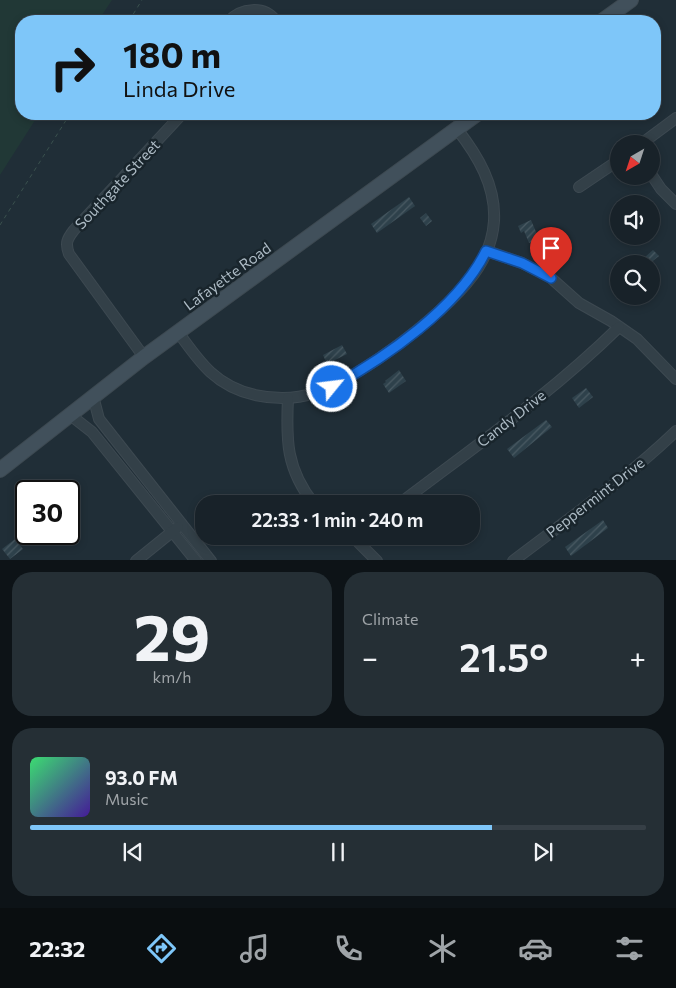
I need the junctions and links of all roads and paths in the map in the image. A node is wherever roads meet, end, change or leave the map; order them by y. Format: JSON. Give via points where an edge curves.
{"nodes":[{"id":1,"x":142,"y":0,"type":"edge"},
{"id":2,"x":631,"y":0,"type":"edge"},
{"id":3,"x":133,"y":15,"type":"edge"},
{"id":4,"x":238,"y":15,"type":"edge"},
{"id":5,"x":268,"y":15,"type":"edge"},
{"id":6,"x":610,"y":15,"type":"edge"},
{"id":7,"x":676,"y":118,"type":"edge"},
{"id":8,"x":66,"y":120,"type":"edge"},
{"id":9,"x":176,"y":120,"type":"edge"},
{"id":10,"x":468,"y":120,"type":"edge"},
{"id":11,"x":457,"y":128,"type":"junction"},
{"id":12,"x":653,"y":135,"type":"edge"},
{"id":13,"x":610,"y":166,"type":"edge"},
{"id":14,"x":658,"y":185,"type":"edge"},
{"id":15,"x":580,"y":188,"type":"dead end"},
{"id":16,"x":676,"y":204,"type":"edge"},
{"id":17,"x":0,"y":225,"type":"edge"},
{"id":18,"x":486,"y":251,"type":"junction"},
{"id":19,"x":619,"y":327,"type":"junction"},
{"id":20,"x":178,"y":332,"type":"junction"},
{"id":21,"x":144,"y":357,"type":"junction"},
{"id":22,"x":676,"y":379,"type":"edge"},
{"id":23,"x":93,"y":396,"type":"junction"},
{"id":24,"x":288,"y":398,"type":"junction"},
{"id":25,"x":69,"y":414,"type":"junction"},
{"id":26,"x":676,"y":431,"type":"edge"},
{"id":27,"x":0,"y":470,"type":"edge"},
{"id":28,"x":308,"y":495,"type":"edge"},
{"id":29,"x":411,"y":495,"type":"edge"},
{"id":30,"x":182,"y":523,"type":"junction"},
{"id":31,"x":173,"y":531,"type":"junction"},
{"id":32,"x":362,"y":545,"type":"edge"},
{"id":33,"x":136,"y":560,"type":"edge"},
{"id":34,"x":196,"y":560,"type":"edge"},
{"id":35,"x":211,"y":560,"type":"edge"},
{"id":36,"x":377,"y":560,"type":"edge"},
{"id":37,"x":512,"y":560,"type":"edge"}],
"edges":[{"from":1,"to":3,"type":"path"},
{"from":2,"to":6,"type":"main road"},
{"from":4,"to":5,"type":"street","via":[[249,10]]},
{"from":7,"to":12,"type":"street"},
{"from":8,"to":17,"type":"path"},
{"from":9,"to":21,"type":"street","name":"Southgate Street","via":[[74,230],[66,244],[69,254]]},
{"from":10,"to":11,"type":"main road","name":"Lafayette Road"},
{"from":11,"to":18,"type":"street","via":[[484,169],[492,195],[494,222]]},
{"from":11,"to":20,"type":"main road","name":"Lafayette Road"},
{"from":13,"to":15,"type":"street"},
{"from":14,"to":16,"type":"street"},
{"from":18,"to":19,"type":"street","via":[[537,270],[579,303]]},
{"from":18,"to":24,"type":"street","via":[[479,267],[456,296],[399,343],[332,387]]},
{"from":19,"to":22,"type":"street","via":[[638,340]]},
{"from":19,"to":29,"type":"street","name":"Candy Drive","via":[[529,406]]},
{"from":20,"to":21,"type":"main road","name":"Lafayette Road"},
{"from":20,"to":24,"type":"street","via":[[202,364],[219,380],[256,395]]},
{"from":21,"to":23,"type":"main road","name":"Lafayette Road"},
{"from":23,"to":25,"type":"main road","name":"Lafayette Road"},
{"from":23,"to":30,"type":"street","via":[[100,419]]},
{"from":24,"to":28,"type":"street","via":[[286,434],[291,463]]},
{"from":25,"to":27,"type":"main road","name":"Lafayette Road"},
{"from":25,"to":31,"type":"street","via":[[92,432]]},
{"from":26,"to":37,"type":"street","name":"Peppermint Drive","via":[[614,484]]},
{"from":30,"to":31,"type":"street"},
{"from":30,"to":35,"type":"street"},
{"from":31,"to":33,"type":"street"},
{"from":31,"to":34,"type":"street"},
{"from":32,"to":36,"type":"street"}]}
